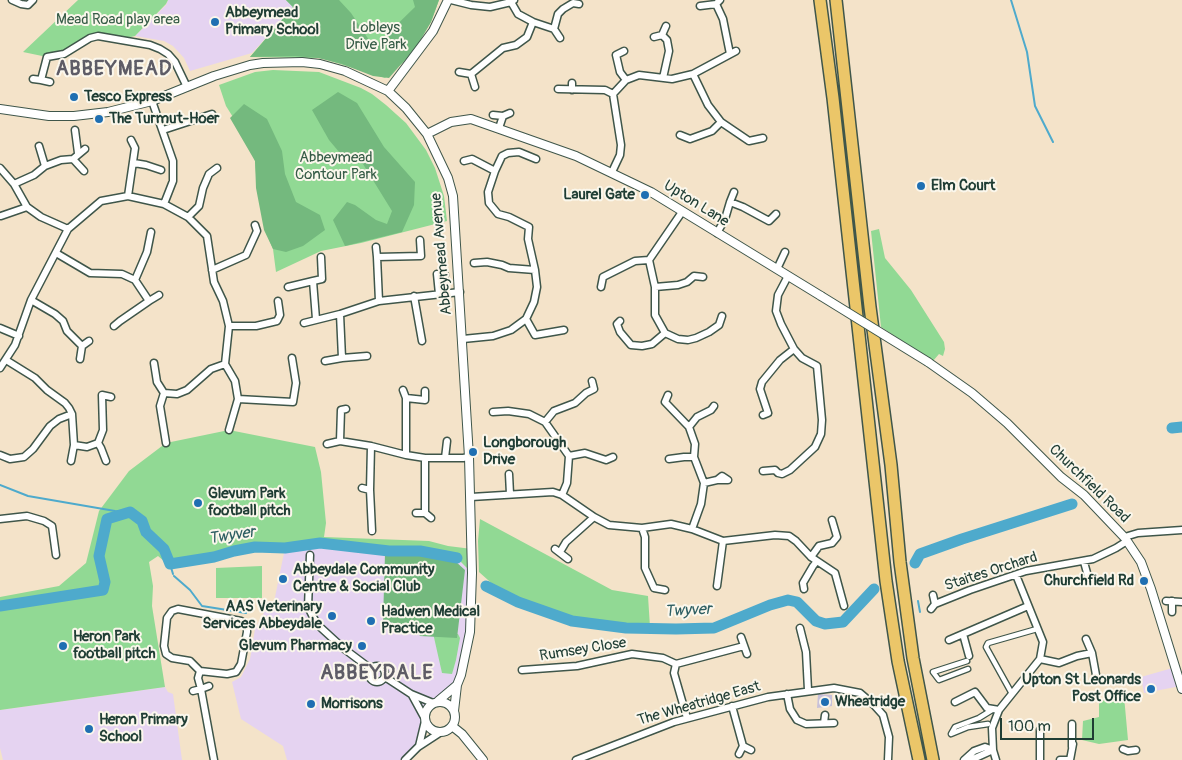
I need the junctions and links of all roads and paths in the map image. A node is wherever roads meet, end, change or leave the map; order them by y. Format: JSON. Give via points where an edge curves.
{"nodes":[{"id":1,"x":12,"y":0,"type":"edge"},
{"id":2,"x":33,"y":0,"type":"edge"},
{"id":3,"x":450,"y":0,"type":"edge"},
{"id":4,"x":820,"y":0,"type":"edge"},
{"id":5,"x":836,"y":0,"type":"edge"},
{"id":6,"x":512,"y":1,"type":"edge"},
{"id":7,"x":575,"y":2,"type":"edge"},
{"id":8,"x":718,"y":2,"type":"edge"},
{"id":9,"x":700,"y":6,"type":"dead end"},
{"id":10,"x":533,"y":22,"type":"junction"},
{"id":11,"x":666,"y":26,"type":"dead end"},
{"id":12,"x":554,"y":29,"type":"junction"},
{"id":13,"x":662,"y":35,"type":"junction"},
{"id":14,"x":654,"y":37,"type":"dead end"},
{"id":15,"x":560,"y":38,"type":"dead end"},
{"id":16,"x":619,"y":53,"type":"dead end"},
{"id":17,"x":459,"y":72,"type":"dead end"},
{"id":18,"x":471,"y":74,"type":"junction"},
{"id":19,"x":693,"y":74,"type":"junction"},
{"id":20,"x":662,"y":78,"type":"junction"},
{"id":21,"x":33,"y":79,"type":"dead end"},
{"id":22,"x":41,"y":80,"type":"junction"},
{"id":23,"x":626,"y":80,"type":"junction"},
{"id":24,"x":50,"y":82,"type":"dead end"},
{"id":25,"x":572,"y":83,"type":"dead end"},
{"id":26,"x":187,"y":87,"type":"junction"},
{"id":27,"x":475,"y":87,"type":"dead end"},
{"id":28,"x":558,"y":89,"type":"dead end"},
{"id":29,"x":572,"y":90,"type":"junction"},
{"id":30,"x":388,"y":91,"type":"junction"},
{"id":31,"x":613,"y":94,"type":"junction"},
{"id":32,"x":152,"y":101,"type":"junction"},
{"id":33,"x":0,"y":109,"type":"edge"},
{"id":34,"x":212,"y":114,"type":"dead end"},
{"id":35,"x":493,"y":115,"type":"dead end"},
{"id":36,"x":722,"y":122,"type":"junction"},
{"id":37,"x":499,"y":128,"type":"junction"},
{"id":38,"x":75,"y":130,"type":"dead end"},
{"id":39,"x":163,"y":130,"type":"junction"},
{"id":40,"x":427,"y":134,"type":"junction"},
{"id":41,"x":680,"y":135,"type":"dead end"},
{"id":42,"x":763,"y":138,"type":"dead end"},
{"id":43,"x":130,"y":140,"type":"dead end"},
{"id":44,"x":39,"y":146,"type":"dead end"},
{"id":45,"x":85,"y":149,"type":"dead end"},
{"id":46,"x":76,"y":156,"type":"junction"},
{"id":47,"x":536,"y":159,"type":"dead end"},
{"id":48,"x":464,"y":162,"type":"dead end"},
{"id":49,"x":134,"y":163,"type":"junction"},
{"id":50,"x":44,"y":166,"type":"junction"},
{"id":51,"x":0,"y":168,"type":"edge"},
{"id":52,"x":217,"y":168,"type":"dead end"},
{"id":53,"x":161,"y":170,"type":"dead end"},
{"id":54,"x":495,"y":170,"type":"junction"},
{"id":55,"x":84,"y":171,"type":"dead end"},
{"id":56,"x":612,"y":172,"type":"junction"},
{"id":57,"x":14,"y":184,"type":"junction"},
{"id":58,"x":734,"y":192,"type":"dead end"},
{"id":59,"x":128,"y":196,"type":"junction"},
{"id":60,"x":730,"y":202,"type":"junction"},
{"id":61,"x":164,"y":204,"type":"junction"},
{"id":62,"x":27,"y":207,"type":"junction"},
{"id":63,"x":682,"y":212,"type":"junction"},
{"id":64,"x":776,"y":214,"type":"dead end"},
{"id":65,"x":1,"y":216,"type":"edge"},
{"id":66,"x":188,"y":217,"type":"junction"},
{"id":67,"x":255,"y":225,"type":"dead end"},
{"id":68,"x":68,"y":229,"type":"junction"},
{"id":69,"x":151,"y":232,"type":"dead end"},
{"id":70,"x":717,"y":233,"type":"junction"},
{"id":71,"x":420,"y":240,"type":"dead end"},
{"id":72,"x":376,"y":247,"type":"dead end"},
{"id":73,"x":785,"y":252,"type":"dead end"},
{"id":74,"x":56,"y":253,"type":"junction"},
{"id":75,"x":321,"y":257,"type":"dead end"},
{"id":76,"x":377,"y":257,"type":"junction"},
{"id":77,"x":649,"y":260,"type":"junction"},
{"id":78,"x":474,"y":263,"type":"dead end"},
{"id":79,"x":777,"y":269,"type":"junction"},
{"id":80,"x":212,"y":270,"type":"junction"},
{"id":81,"x":535,"y":270,"type":"junction"},
{"id":82,"x":445,"y":275,"type":"dead end"},
{"id":83,"x":788,"y":276,"type":"junction"},
{"id":84,"x":703,"y":277,"type":"dead end"},
{"id":85,"x":135,"y":280,"type":"junction"},
{"id":86,"x":313,"y":281,"type":"junction"},
{"id":87,"x":288,"y":287,"type":"dead end"},
{"id":88,"x":601,"y":287,"type":"dead end"},
{"id":89,"x":655,"y":288,"type":"junction"},
{"id":90,"x":460,"y":292,"type":"junction"},
{"id":91,"x":439,"y":294,"type":"junction"},
{"id":92,"x":159,"y":295,"type":"dead end"},
{"id":93,"x":414,"y":296,"type":"junction"},
{"id":94,"x":31,"y":300,"type":"junction"},
{"id":95,"x":149,"y":301,"type":"junction"},
{"id":96,"x":278,"y":301,"type":"dead end"},
{"id":97,"x":379,"y":301,"type":"junction"},
{"id":98,"x":340,"y":314,"type":"junction"},
{"id":99,"x":722,"y":316,"type":"dead end"},
{"id":100,"x":316,"y":319,"type":"junction"},
{"id":101,"x":526,"y":319,"type":"junction"},
{"id":102,"x":620,"y":321,"type":"dead end"},
{"id":103,"x":304,"y":323,"type":"dead end"},
{"id":104,"x":114,"y":326,"type":"dead end"},
{"id":105,"x":229,"y":326,"type":"junction"},
{"id":106,"x":0,"y":328,"type":"edge"},
{"id":107,"x":564,"y":330,"type":"dead end"},
{"id":108,"x":665,"y":333,"type":"junction"},
{"id":109,"x":19,"y":336,"type":"junction"},
{"id":110,"x":463,"y":339,"type":"junction"},
{"id":111,"x":89,"y":341,"type":"dead end"},
{"id":112,"x":422,"y":341,"type":"dead end"},
{"id":113,"x":82,"y":346,"type":"junction"},
{"id":114,"x":794,"y":349,"type":"junction"},
{"id":115,"x":368,"y":356,"type":"dead end"},
{"id":116,"x":292,"y":358,"type":"dead end"},
{"id":117,"x":342,"y":358,"type":"junction"},
{"id":118,"x":80,"y":359,"type":"dead end"},
{"id":119,"x":6,"y":360,"type":"junction"},
{"id":120,"x":325,"y":361,"type":"dead end"},
{"id":121,"x":154,"y":363,"type":"dead end"},
{"id":122,"x":224,"y":364,"type":"junction"},
{"id":123,"x":931,"y":364,"type":"joint"},
{"id":124,"x":0,"y":368,"type":"edge"},
{"id":125,"x":592,"y":381,"type":"dead end"},
{"id":126,"x":403,"y":390,"type":"dead end"},
{"id":127,"x":425,"y":391,"type":"dead end"},
{"id":128,"x":164,"y":393,"type":"junction"},
{"id":129,"x":668,"y":395,"type":"dead end"},
{"id":130,"x":93,"y":396,"type":"dead end"},
{"id":131,"x":102,"y":396,"type":"junction"},
{"id":132,"x":111,"y":397,"type":"dead end"},
{"id":133,"x":406,"y":398,"type":"junction"},
{"id":134,"x":238,"y":399,"type":"junction"},
{"id":135,"x":346,"y":409,"type":"dead end"},
{"id":136,"x":713,"y":410,"type":"dead end"},
{"id":137,"x":493,"y":412,"type":"dead end"},
{"id":138,"x":768,"y":413,"type":"dead end"},
{"id":139,"x":72,"y":414,"type":"junction"},
{"id":140,"x":545,"y":422,"type":"junction"},
{"id":141,"x":689,"y":427,"type":"junction"},
{"id":142,"x":229,"y":430,"type":"dead end"},
{"id":143,"x":340,"y":440,"type":"junction"},
{"id":144,"x":98,"y":443,"type":"junction"},
{"id":145,"x":166,"y":443,"type":"dead end"},
{"id":146,"x":327,"y":444,"type":"dead end"},
{"id":147,"x":448,"y":444,"type":"dead end"},
{"id":148,"x":74,"y":445,"type":"junction"},
{"id":149,"x":371,"y":446,"type":"junction"},
{"id":150,"x":0,"y":455,"type":"edge"},
{"id":151,"x":406,"y":455,"type":"junction"},
{"id":152,"x":569,"y":456,"type":"junction"},
{"id":153,"x":469,"y":457,"type":"junction"},
{"id":154,"x":613,"y":457,"type":"dead end"},
{"id":155,"x":694,"y":457,"type":"junction"},
{"id":156,"x":425,"y":458,"type":"junction"},
{"id":157,"x":445,"y":458,"type":"junction"},
{"id":158,"x":669,"y":459,"type":"dead end"},
{"id":159,"x":71,"y":461,"type":"dead end"},
{"id":160,"x":106,"y":461,"type":"dead end"},
{"id":161,"x":763,"y":471,"type":"dead end"},
{"id":162,"x":508,"y":474,"type":"dead end"},
{"id":163,"x":717,"y":480,"type":"dead end"},
{"id":164,"x":704,"y":483,"type":"junction"},
{"id":165,"x":362,"y":488,"type":"dead end"},
{"id":166,"x":370,"y":490,"type":"junction"},
{"id":167,"x":510,"y":494,"type":"junction"},
{"id":168,"x":562,"y":494,"type":"junction"},
{"id":169,"x":471,"y":497,"type":"junction"},
{"id":170,"x":416,"y":513,"type":"dead end"},
{"id":171,"x":426,"y":513,"type":"junction"},
{"id":172,"x":594,"y":517,"type":"junction"},
{"id":173,"x":0,"y":518,"type":"edge"},
{"id":174,"x":431,"y":518,"type":"dead end"},
{"id":175,"x":832,"y":520,"type":"dead end"},
{"id":176,"x":642,"y":528,"type":"junction"},
{"id":177,"x":692,"y":529,"type":"junction"},
{"id":178,"x":1182,"y":530,"type":"edge"},
{"id":179,"x":372,"y":531,"type":"dead end"},
{"id":180,"x":1126,"y":539,"type":"junction"},
{"id":181,"x":723,"y":541,"type":"junction"},
{"id":182,"x":56,"y":555,"type":"dead end"},
{"id":183,"x":310,"y":555,"type":"dead end"},
{"id":184,"x":811,"y":557,"type":"junction"},
{"id":185,"x":568,"y":559,"type":"dead end"},
{"id":186,"x":817,"y":561,"type":"junction"},
{"id":187,"x":1084,"y":562,"type":"junction"},
{"id":188,"x":1016,"y":575,"type":"junction"},
{"id":189,"x":1089,"y":580,"type":"dead end"},
{"id":190,"x":720,"y":582,"type":"dead end"},
{"id":191,"x":804,"y":589,"type":"dead end"},
{"id":192,"x":665,"y":590,"type":"dead end"},
{"id":193,"x":933,"y":595,"type":"dead end"},
{"id":194,"x":1182,"y":602,"type":"edge"},
{"id":195,"x":844,"y":606,"type":"dead end"},
{"id":196,"x":1028,"y":606,"type":"junction"},
{"id":197,"x":1172,"y":612,"type":"dead end"},
{"id":198,"x":800,"y":628,"type":"dead end"},
{"id":199,"x":1038,"y":629,"type":"junction"},
{"id":200,"x":963,"y":634,"type":"junction"},
{"id":201,"x":742,"y":637,"type":"dead end"},
{"id":202,"x":1086,"y":639,"type":"dead end"},
{"id":203,"x":949,"y":640,"type":"dead end"},
{"id":204,"x":744,"y":646,"type":"junction"},
{"id":205,"x":1092,"y":653,"type":"junction"},
{"id":206,"x":747,"y":654,"type":"dead end"},
{"id":207,"x":968,"y":659,"type":"joint"},
{"id":208,"x":1040,"y":659,"type":"junction"},
{"id":209,"x":676,"y":664,"type":"junction"},
{"id":210,"x":371,"y":669,"type":"junction"},
{"id":211,"x":968,"y":669,"type":"dead end"},
{"id":212,"x":522,"y":670,"type":"dead end"},
{"id":213,"x":200,"y":671,"type":"junction"},
{"id":214,"x":1096,"y":675,"type":"dead end"},
{"id":215,"x":385,"y":677,"type":"junction"},
{"id":216,"x":457,"y":685,"type":"junction"},
{"id":217,"x":210,"y":686,"type":"dead end"},
{"id":218,"x":1182,"y":689,"type":"edge"},
{"id":219,"x":200,"y":690,"type":"junction"},
{"id":220,"x":808,"y":690,"type":"junction"},
{"id":221,"x":193,"y":691,"type":"dead end"},
{"id":222,"x":1011,"y":692,"type":"dead end"},
{"id":223,"x":411,"y":694,"type":"junction"},
{"id":224,"x":787,"y":694,"type":"junction"},
{"id":225,"x":436,"y":702,"type":"junction"},
{"id":226,"x":955,"y":702,"type":"dead end"},
{"id":227,"x":732,"y":706,"type":"junction"},
{"id":228,"x":991,"y":710,"type":"junction"},
{"id":229,"x":454,"y":711,"type":"junction"},
{"id":230,"x":825,"y":715,"type":"dead end"},
{"id":231,"x":687,"y":718,"type":"junction"},
{"id":232,"x":425,"y":719,"type":"junction"},
{"id":233,"x":824,"y":723,"type":"junction"},
{"id":234,"x":834,"y":723,"type":"dead end"},
{"id":235,"x":1072,"y":724,"type":"dead end"},
{"id":236,"x":452,"y":726,"type":"junction"},
{"id":237,"x":990,"y":726,"type":"junction"},
{"id":238,"x":1040,"y":730,"type":"dead end"},
{"id":239,"x":441,"y":732,"type":"junction"},
{"id":240,"x":743,"y":746,"type":"junction"},
{"id":241,"x":418,"y":747,"type":"junction"},
{"id":242,"x":1123,"y":749,"type":"dead end"},
{"id":243,"x":751,"y":750,"type":"dead end"},
{"id":244,"x":993,"y":750,"type":"junction"},
{"id":245,"x":1136,"y":750,"type":"dead end"},
{"id":246,"x":739,"y":754,"type":"dead end"},
{"id":247,"x":214,"y":760,"type":"edge"},
{"id":248,"x":405,"y":760,"type":"edge"},
{"id":249,"x":483,"y":760,"type":"edge"},
{"id":250,"x":576,"y":760,"type":"edge"},
{"id":251,"x":888,"y":760,"type":"edge"},
{"id":252,"x":919,"y":760,"type":"edge"},
{"id":253,"x":933,"y":760,"type":"edge"},
{"id":254,"x":964,"y":760,"type":"edge"},
{"id":255,"x":971,"y":760,"type":"edge"},
{"id":256,"x":996,"y":760,"type":"edge"},
{"id":257,"x":1040,"y":760,"type":"edge"},
{"id":258,"x":1060,"y":760,"type":"edge"},
{"id":259,"x":1070,"y":760,"type":"edge"}],
"edges":[{"from":1,"to":2,"type":"street","via":[[28,5]]},
{"from":3,"to":6,"type":"street","via":[[490,7]]},
{"from":3,"to":30,"type":"street","via":[[433,31]]},
{"from":4,"to":252,"type":"highway","via":[[886,581],[898,661]]},
{"from":5,"to":253,"type":"highway","via":[[900,562],[913,658]]},
{"from":6,"to":10,"type":"street","via":[[518,14]]},
{"from":7,"to":12,"type":"street","via":[[558,14]]},
{"from":8,"to":9,"type":"street"},
{"from":8,"to":19,"type":"street","via":[[733,53]]},
{"from":10,"to":12,"type":"street"},
{"from":10,"to":18,"type":"street","via":[[527,37],[516,45],[503,48]]},
{"from":11,"to":13,"type":"street"},
{"from":12,"to":15,"type":"street"},
{"from":13,"to":14,"type":"street"},
{"from":13,"to":20,"type":"street","via":[[669,52]]},
{"from":16,"to":23,"type":"street","via":[[620,72]]},
{"from":17,"to":18,"type":"street"},
{"from":18,"to":27,"type":"street"},
{"from":19,"to":20,"type":"street"},
{"from":19,"to":36,"type":"street","via":[[708,105]]},
{"from":20,"to":23,"type":"street","via":[[639,75]]},
{"from":21,"to":22,"type":"street"},
{"from":22,"to":24,"type":"street"},
{"from":22,"to":26,"type":"street","via":[[47,57],[68,52],[98,36],[160,49],[175,62]]},
{"from":23,"to":31,"type":"street"},
{"from":25,"to":29,"type":"street"},
{"from":26,"to":30,"type":"street","name":"Abbeymead Avenue","via":[[250,65],[302,62],[345,71]]},
{"from":26,"to":32,"type":"street","name":"Abbeymead Avenue"},
{"from":28,"to":29,"type":"street"},
{"from":29,"to":31,"type":"street","via":[[605,90]]},
{"from":30,"to":40,"type":"street","name":"Abbeymead Avenue"},
{"from":31,"to":56,"type":"street","via":[[621,145]]},
{"from":32,"to":33,"type":"street","name":"Abbeymead Avenue","via":[[74,116]]},
{"from":32,"to":39,"type":"street"},
{"from":34,"to":39,"type":"street"},
{"from":35,"to":37,"type":"street","via":[[507,115]]},
{"from":36,"to":41,"type":"street","via":[[712,131],[690,139]]},
{"from":36,"to":42,"type":"street","via":[[748,144]]},
{"from":37,"to":40,"type":"street","name":"Upton Lane","via":[[471,119],[451,122]]},
{"from":37,"to":56,"type":"street","name":"Upton Lane"},
{"from":38,"to":46,"type":"street"},
{"from":39,"to":61,"type":"street","via":[[173,161],[173,181]]},
{"from":40,"to":90,"type":"street","name":"Abbeymead Avenue","via":[[453,196]]},
{"from":43,"to":49,"type":"street","via":[[137,147]]},
{"from":44,"to":50,"type":"street"},
{"from":45,"to":46,"type":"street"},
{"from":46,"to":50,"type":"street"},
{"from":46,"to":55,"type":"street"},
{"from":47,"to":54,"type":"street","via":[[513,152],[502,156]]},
{"from":48,"to":54,"type":"street","via":[[472,159]]},
{"from":49,"to":53,"type":"street"},
{"from":49,"to":59,"type":"street"},
{"from":50,"to":57,"type":"street","via":[[34,175]]},
{"from":51,"to":57,"type":"street"},
{"from":52,"to":66,"type":"street","via":[[209,174],[200,206]]},
{"from":54,"to":81,"type":"street","via":[[488,192],[489,203],[498,214],[529,228],[528,239]]},
{"from":56,"to":63,"type":"street","name":"Upton Lane"},
{"from":57,"to":62,"type":"street"},
{"from":58,"to":60,"type":"street"},
{"from":59,"to":61,"type":"street"},
{"from":59,"to":68,"type":"street","via":[[102,201]]},
{"from":60,"to":64,"type":"street","via":[[771,224]]},
{"from":60,"to":70,"type":"street"},
{"from":61,"to":66,"type":"street"},
{"from":62,"to":65,"type":"street"},
{"from":62,"to":68,"type":"street"},
{"from":63,"to":70,"type":"street","name":"Upton Lane"},
{"from":63,"to":77,"type":"street"},
{"from":66,"to":80,"type":"street","via":[[207,236]]},
{"from":67,"to":80,"type":"street","via":[[256,231],[247,255]]},
{"from":68,"to":74,"type":"street"},
{"from":69,"to":85,"type":"street","via":[[147,252]]},
{"from":70,"to":79,"type":"street","name":"Upton Lane"},
{"from":71,"to":76,"type":"street","via":[[422,256]]},
{"from":72,"to":76,"type":"street"},
{"from":73,"to":79,"type":"street"},
{"from":74,"to":85,"type":"street","via":[[90,273],[122,274]]},
{"from":74,"to":94,"type":"street"},
{"from":75,"to":86,"type":"street","via":[[322,279]]},
{"from":76,"to":97,"type":"street"},
{"from":77,"to":88,"type":"street","via":[[634,261],[600,275]]},
{"from":77,"to":89,"type":"street"},
{"from":78,"to":81,"type":"street"},
{"from":79,"to":83,"type":"street","name":"Upton Lane"},
{"from":80,"to":105,"type":"street"},
{"from":81,"to":101,"type":"street","via":[[537,287]]},
{"from":82,"to":91,"type":"street","via":[[437,274]]},
{"from":83,"to":114,"type":"street","via":[[778,296],[776,311]]},
{"from":83,"to":123,"type":"street","name":"Upton Lane","bridge":true},
{"from":84,"to":89,"type":"street","via":[[693,273],[687,282]]},
{"from":85,"to":95,"type":"street"},
{"from":86,"to":87,"type":"street"},
{"from":86,"to":100,"type":"street"},
{"from":89,"to":108,"type":"street","via":[[655,315]]},
{"from":90,"to":91,"type":"street"},
{"from":90,"to":110,"type":"street","name":"Abbeymead Avenue"},
{"from":91,"to":93,"type":"street"},
{"from":92,"to":95,"type":"street"},
{"from":93,"to":97,"type":"street"},
{"from":93,"to":112,"type":"street"},
{"from":94,"to":109,"type":"street"},
{"from":94,"to":113,"type":"street","via":[[63,321],[67,331]]},
{"from":95,"to":104,"type":"street"},
{"from":96,"to":105,"type":"street","via":[[279,324]]},
{"from":97,"to":98,"type":"street"},
{"from":98,"to":100,"type":"street"},
{"from":98,"to":117,"type":"street"},
{"from":99,"to":108,"type":"street","via":[[722,325],[688,340],[678,340]]},
{"from":100,"to":103,"type":"street"},
{"from":101,"to":107,"type":"street","via":[[535,335]]},
{"from":101,"to":110,"type":"street","via":[[511,330],[493,336]]},
{"from":102,"to":108,"type":"street","via":[[617,324],[620,332],[631,345],[652,344]]},
{"from":105,"to":122,"type":"street"},
{"from":106,"to":109,"type":"street"},
{"from":109,"to":119,"type":"street"},
{"from":110,"to":153,"type":"street","name":"Abbeymead Avenue"},
{"from":111,"to":113,"type":"street"},
{"from":113,"to":118,"type":"street"},
{"from":114,"to":138,"type":"street","via":[[759,380]]},
{"from":114,"to":161,"type":"street","via":[[816,366],[821,434],[815,447],[790,470],[782,474],[775,470]]},
{"from":115,"to":117,"type":"street"},
{"from":116,"to":134,"type":"street","via":[[296,404]]},
{"from":117,"to":120,"type":"street"},
{"from":119,"to":124,"type":"street"},
{"from":119,"to":139,"type":"street","via":[[35,378],[65,403]]},
{"from":121,"to":128,"type":"street","via":[[157,382]]},
{"from":122,"to":128,"type":"street","via":[[211,369],[187,390],[177,394]]},
{"from":122,"to":134,"type":"street","via":[[235,381]]},
{"from":123,"to":180,"type":"street","name":"Churchfield Road","via":[[1007,423]]},
{"from":125,"to":140,"type":"street","via":[[594,389],[554,411]]},
{"from":126,"to":133,"type":"street"},
{"from":127,"to":133,"type":"street","via":[[425,400]]},
{"from":128,"to":145,"type":"street","via":[[160,406]]},
{"from":129,"to":141,"type":"street","via":[[665,402]]},
{"from":130,"to":131,"type":"street"},
{"from":131,"to":132,"type":"street"},
{"from":131,"to":144,"type":"street","via":[[104,430]]},
{"from":133,"to":151,"type":"street"},
{"from":134,"to":142,"type":"street"},
{"from":135,"to":143,"type":"street","via":[[341,410]]},
{"from":136,"to":141,"type":"street","via":[[697,417]]},
{"from":137,"to":140,"type":"street","via":[[529,414]]},
{"from":139,"to":148,"type":"street"},
{"from":139,"to":150,"type":"street","via":[[50,426],[24,457],[10,460]]},
{"from":140,"to":152,"type":"street"},
{"from":141,"to":155,"type":"street","via":[[695,444]]},
{"from":143,"to":146,"type":"street"},
{"from":143,"to":149,"type":"street"},
{"from":144,"to":148,"type":"street","via":[[86,447]]},
{"from":144,"to":160,"type":"street"},
{"from":147,"to":157,"type":"street"},
{"from":148,"to":159,"type":"street"},
{"from":149,"to":151,"type":"street"},
{"from":149,"to":166,"type":"street"},
{"from":151,"to":156,"type":"street"},
{"from":152,"to":154,"type":"street","via":[[585,453],[606,460]]},
{"from":152,"to":168,"type":"street","via":[[567,483]]},
{"from":153,"to":157,"type":"street"},
{"from":153,"to":169,"type":"street","name":"Abbeymead Avenue"},
{"from":155,"to":158,"type":"street"},
{"from":155,"to":164,"type":"street"},
{"from":156,"to":157,"type":"street"},
{"from":156,"to":171,"type":"street"},
{"from":162,"to":167,"type":"street"},
{"from":163,"to":164,"type":"street"},
{"from":164,"to":177,"type":"street"},
{"from":165,"to":166,"type":"street"},
{"from":166,"to":179,"type":"street","via":[[375,518]]},
{"from":167,"to":168,"type":"street"},
{"from":167,"to":169,"type":"street"},
{"from":168,"to":172,"type":"street"},
{"from":169,"to":216,"type":"street","name":"Abbeymead Avenue","via":[[470,632]]},
{"from":170,"to":171,"type":"street"},
{"from":171,"to":174,"type":"street"},
{"from":172,"to":176,"type":"street","via":[[609,525]]},
{"from":172,"to":185,"type":"street","via":[[557,551]]},
{"from":173,"to":182,"type":"street","via":[[27,516],[52,526]]},
{"from":175,"to":184,"type":"street","via":[[837,537],[832,543],[818,546]]},
{"from":176,"to":177,"type":"street","via":[[671,524]]},
{"from":176,"to":192,"type":"street","via":[[645,568],[654,588]]},
{"from":177,"to":181,"type":"street"},
{"from":178,"to":180,"type":"street","name":"Staites Orchard","via":[[1138,533]]},
{"from":180,"to":187,"type":"street","name":"Staites Orchard","via":[[1116,548]]},
{"from":180,"to":218,"type":"street","name":"Churchfield Road","via":[[1141,562]]},
{"from":181,"to":184,"type":"street","via":[[789,536]]},
{"from":181,"to":190,"type":"street"},
{"from":183,"to":210,"type":"street","via":[[308,607],[313,617],[346,651]]},
{"from":184,"to":186,"type":"street"},
{"from":186,"to":191,"type":"street","via":[[804,583]]},
{"from":186,"to":195,"type":"street","via":[[835,573]]},
{"from":187,"to":188,"type":"street","name":"Staites Orchard"},
{"from":187,"to":189,"type":"street"},
{"from":188,"to":193,"type":"street","name":"Staites Orchard","via":[[933,606]]},
{"from":188,"to":196,"type":"street"},
{"from":194,"to":197,"type":"street","via":[[1169,601]]},
{"from":196,"to":199,"type":"street"},
{"from":196,"to":200,"type":"street"},
{"from":198,"to":220,"type":"street","via":[[806,652]]},
{"from":199,"to":208,"type":"street","via":[[1043,642]]},
{"from":199,"to":222,"type":"street","via":[[988,643],[986,647]]},
{"from":200,"to":203,"type":"street"},
{"from":200,"to":207,"type":"street"},
{"from":201,"to":204,"type":"street"},
{"from":202,"to":205,"type":"street"},
{"from":204,"to":206,"type":"street"},
{"from":204,"to":209,"type":"street"},
{"from":205,"to":208,"type":"street","via":[[1059,663]]},
{"from":205,"to":214,"type":"street"},
{"from":207,"to":211,"type":"street","via":[[933,672],[939,680]]},
{"from":208,"to":228,"type":"street"},
{"from":209,"to":212,"type":"street","name":"Rumsey Close","via":[[663,658],[632,654],[577,666]]},
{"from":209,"to":231,"type":"street","via":[[674,673]]},
{"from":210,"to":215,"type":"street","via":[[375,666],[382,668]]},
{"from":210,"to":215,"type":"street","via":[[373,680],[380,682]]},
{"from":213,"to":213,"type":"street","via":[[190,661],[166,654],[167,618],[172,611],[178,609],[214,615],[241,621],[247,627],[241,664],[236,672]]},
{"from":213,"to":219,"type":"street"},
{"from":215,"to":223,"type":"street"},
{"from":216,"to":225,"type":"street"},
{"from":216,"to":229,"type":"street","name":"Abbeymead Avenue"},
{"from":217,"to":219,"type":"street"},
{"from":219,"to":221,"type":"street"},
{"from":219,"to":247,"type":"street"},
{"from":220,"to":224,"type":"street","name":"The Wheatridge East"},
{"from":220,"to":251,"type":"street","name":"The Wheatridge East","via":[[834,688],[860,693],[874,705],[883,715],[889,737]]},
{"from":223,"to":225,"type":"street"},
{"from":223,"to":232,"type":"street"},
{"from":224,"to":227,"type":"street","name":"The Wheatridge East"},
{"from":224,"to":233,"type":"street","via":[[790,709],[797,720],[806,724]]},
{"from":225,"to":229,"type":"street","via":[[447,703]]},
{"from":225,"to":232,"type":"street","via":[[427,709]]},
{"from":226,"to":228,"type":"street","via":[[975,688]]},
{"from":227,"to":231,"type":"street","name":"The Wheatridge East"},
{"from":227,"to":240,"type":"street"},
{"from":228,"to":237,"type":"street"},
{"from":228,"to":237,"type":"street"},
{"from":228,"to":237,"type":"street","via":[[980,718],[955,727],[951,734],[968,727]]},
{"from":229,"to":236,"type":"street"},
{"from":230,"to":233,"type":"street"},
{"from":231,"to":250,"type":"street","name":"The Wheatridge East"},
{"from":232,"to":239,"type":"street","via":[[432,730]]},
{"from":232,"to":241,"type":"street"},
{"from":233,"to":234,"type":"street"},
{"from":235,"to":259,"type":"street"},
{"from":236,"to":239,"type":"street"},
{"from":236,"to":249,"type":"street"},
{"from":237,"to":244,"type":"street"},
{"from":238,"to":257,"type":"street"},
{"from":239,"to":241,"type":"street"},
{"from":240,"to":243,"type":"street"},
{"from":240,"to":246,"type":"street"},
{"from":241,"to":248,"type":"street"},
{"from":242,"to":245,"type":"street"},
{"from":244,"to":254,"type":"street","via":[[985,747]]},
{"from":244,"to":255,"type":"street"},
{"from":244,"to":256,"type":"street"},
{"from":258,"to":259,"type":"street"}]}
